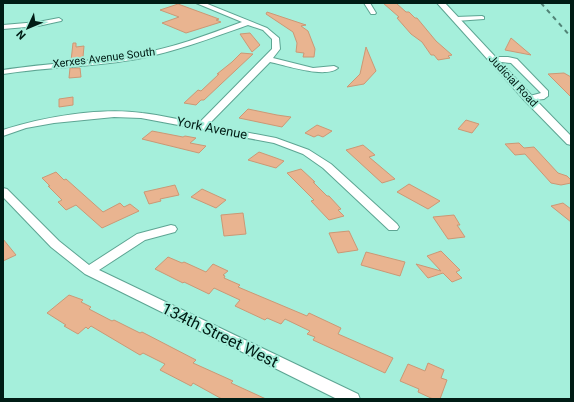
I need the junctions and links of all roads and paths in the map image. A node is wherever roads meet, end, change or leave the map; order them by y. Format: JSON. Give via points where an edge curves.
{"nodes":[{"id":1,"x":199,"y":3,"type":"edge"},
{"id":2,"x":367,"y":3,"type":"edge"},
{"id":3,"x":441,"y":3,"type":"edge"},
{"id":4,"x":374,"y":13,"type":"dead end"},
{"id":5,"x":482,"y":18,"type":"dead end"},
{"id":6,"x":456,"y":19,"type":"junction"},
{"id":7,"x":58,"y":20,"type":"dead end"},
{"id":8,"x":249,"y":22,"type":"junction"},
{"id":9,"x":3,"y":27,"type":"edge"},
{"id":10,"x":268,"y":59,"type":"junction"},
{"id":11,"x":492,"y":59,"type":"junction"},
{"id":12,"x":334,"y":68,"type":"dead end"},
{"id":13,"x":3,"y":72,"type":"edge"},
{"id":14,"x":529,"y":99,"type":"junction"},
{"id":15,"x":202,"y":126,"type":"junction"},
{"id":16,"x":3,"y":133,"type":"edge"},
{"id":17,"x":571,"y":142,"type":"edge"},
{"id":18,"x":3,"y":191,"type":"edge"},
{"id":19,"x":393,"y":227,"type":"dead end"},
{"id":20,"x":171,"y":229,"type":"dead end"},
{"id":21,"x":89,"y":272,"type":"junction"},
{"id":22,"x":352,"y":399,"type":"edge"}],
"edges":[{"from":1,"to":8,"type":"street"},
{"from":2,"to":4,"type":"street"},
{"from":3,"to":6,"type":"street","name":"Judicial Road"},
{"from":5,"to":6,"type":"street"},
{"from":6,"to":11,"type":"street","name":"Judicial Road"},
{"from":7,"to":9,"type":"street"},
{"from":8,"to":10,"type":"street","via":[[265,29],[275,38],[276,49]]},
{"from":8,"to":13,"type":"street","name":"Xerxes Avenue South","via":[[153,53],[32,66]]},
{"from":10,"to":12,"type":"street","via":[[313,70]]},
{"from":10,"to":15,"type":"street"},
{"from":11,"to":14,"type":"street","name":"Judicial Road"},
{"from":11,"to":14,"type":"street","via":[[508,59],[514,62],[545,93],[544,96]]},
{"from":14,"to":17,"type":"street","name":"Judicial Road"},
{"from":15,"to":16,"type":"street","name":"York Avenue","via":[[140,115],[114,114],[54,120]]},
{"from":15,"to":19,"type":"street","name":"York Avenue","via":[[276,141],[306,152],[327,166]]},
{"from":18,"to":21,"type":"street","name":"134th Street West","via":[[55,244]]},
{"from":20,"to":21,"type":"street","via":[[141,237]]},
{"from":21,"to":22,"type":"street","name":"134th Street West"}]}
